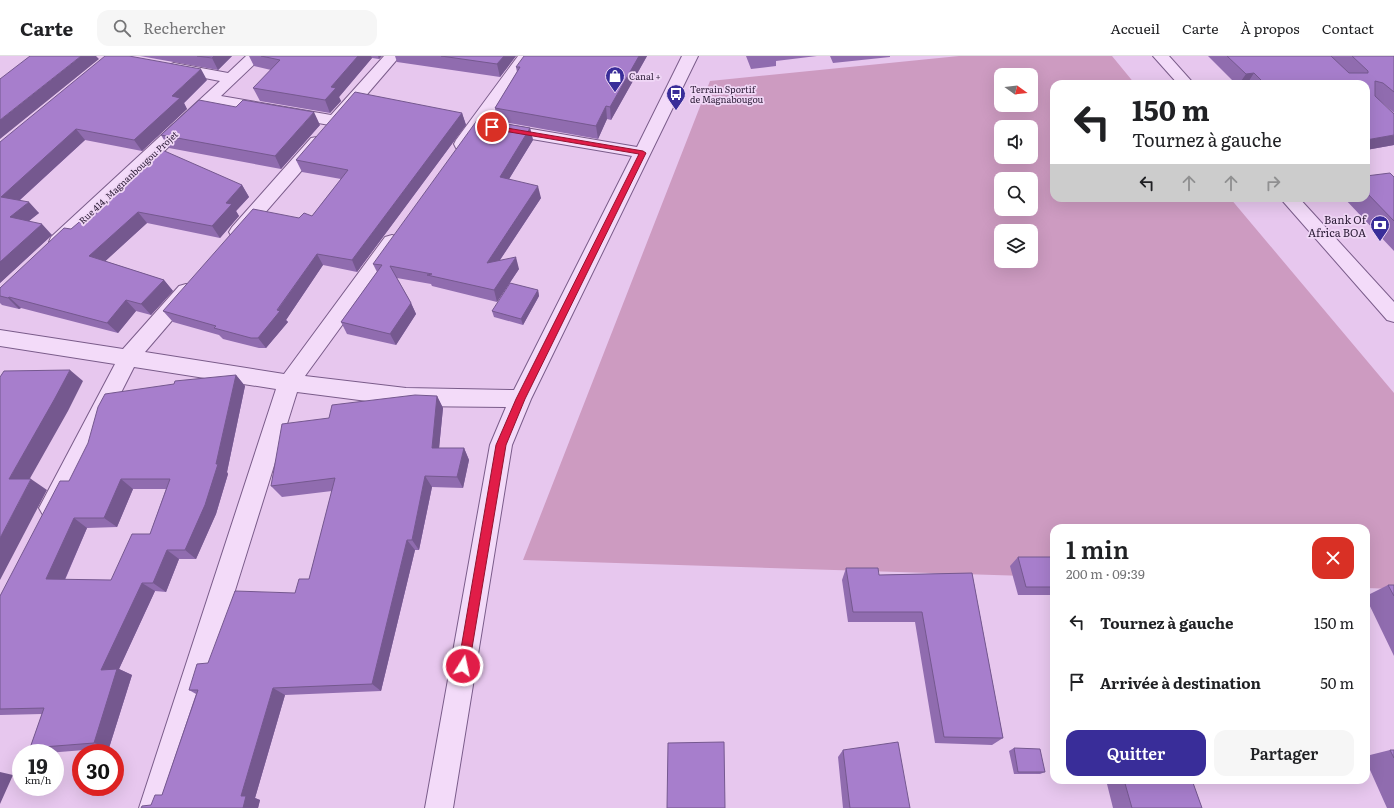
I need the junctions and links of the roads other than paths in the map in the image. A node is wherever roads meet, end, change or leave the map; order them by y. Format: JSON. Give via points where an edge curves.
{"nodes":[{"id":1,"x":255,"y":56,"type":"edge"},
{"id":2,"x":392,"y":56,"type":"edge"},
{"id":3,"x":526,"y":56,"type":"edge"},
{"id":4,"x":690,"y":56,"type":"edge"},
{"id":5,"x":1161,"y":56,"type":"edge"},
{"id":6,"x":157,"y":65,"type":"edge"},
{"id":7,"x":232,"y":78,"type":"junction"},
{"id":8,"x":1182,"y":80,"type":"edge"},
{"id":9,"x":209,"y":100,"type":"junction"},
{"id":10,"x":335,"y":121,"type":"junction"},
{"id":11,"x":477,"y":124,"type":"junction"},
{"id":12,"x":643,"y":153,"type":"junction"},
{"id":13,"x":453,"y":157,"type":"edge"},
{"id":14,"x":1293,"y":202,"type":"edge"},
{"id":15,"x":402,"y":228,"type":"edge"},
{"id":16,"x":226,"y":245,"type":"edge"},
{"id":17,"x":46,"y":253,"type":"edge"},
{"id":18,"x":195,"y":281,"type":"edge"},
{"id":19,"x":1394,"y":315,"type":"edge"},
{"id":20,"x":0,"y":338,"type":"edge"},
{"id":21,"x":128,"y":358,"type":"junction"},
{"id":22,"x":289,"y":383,"type":"junction"},
{"id":23,"x":520,"y":399,"type":"junction"},
{"id":24,"x":40,"y":528,"type":"edge"},
{"id":25,"x":153,"y":808,"type":"edge"},
{"id":26,"x":439,"y":808,"type":"edge"}],
"edges":[{"from":1,"to":7,"type":"street","name":"Rue 414, Magnanbougou Projet"},
{"from":2,"to":10,"type":"street"},
{"from":3,"to":11,"type":"street"},
{"from":4,"to":12,"type":"street"},
{"from":5,"to":8,"type":"street"},
{"from":6,"to":7,"type":"street"},
{"from":7,"to":9,"type":"street","name":"Rue 414, Magnanbougou Projet"},
{"from":9,"to":10,"type":"street"},
{"from":9,"to":17,"type":"street","name":"Rue 414, Magnanbougou Projet"},
{"from":10,"to":16,"type":"street"},
{"from":11,"to":12,"type":"street"},
{"from":11,"to":13,"type":"street"},
{"from":12,"to":23,"type":"street"},
{"from":14,"to":19,"type":"street"},
{"from":15,"to":22,"type":"street"},
{"from":18,"to":21,"type":"street"},
{"from":20,"to":21,"type":"street"},
{"from":21,"to":22,"type":"street"},
{"from":21,"to":24,"type":"street"},
{"from":22,"to":23,"type":"street","via":[[406,397]]},
{"from":22,"to":25,"type":"street"},
{"from":23,"to":26,"type":"street","via":[[501,445]]}]}
